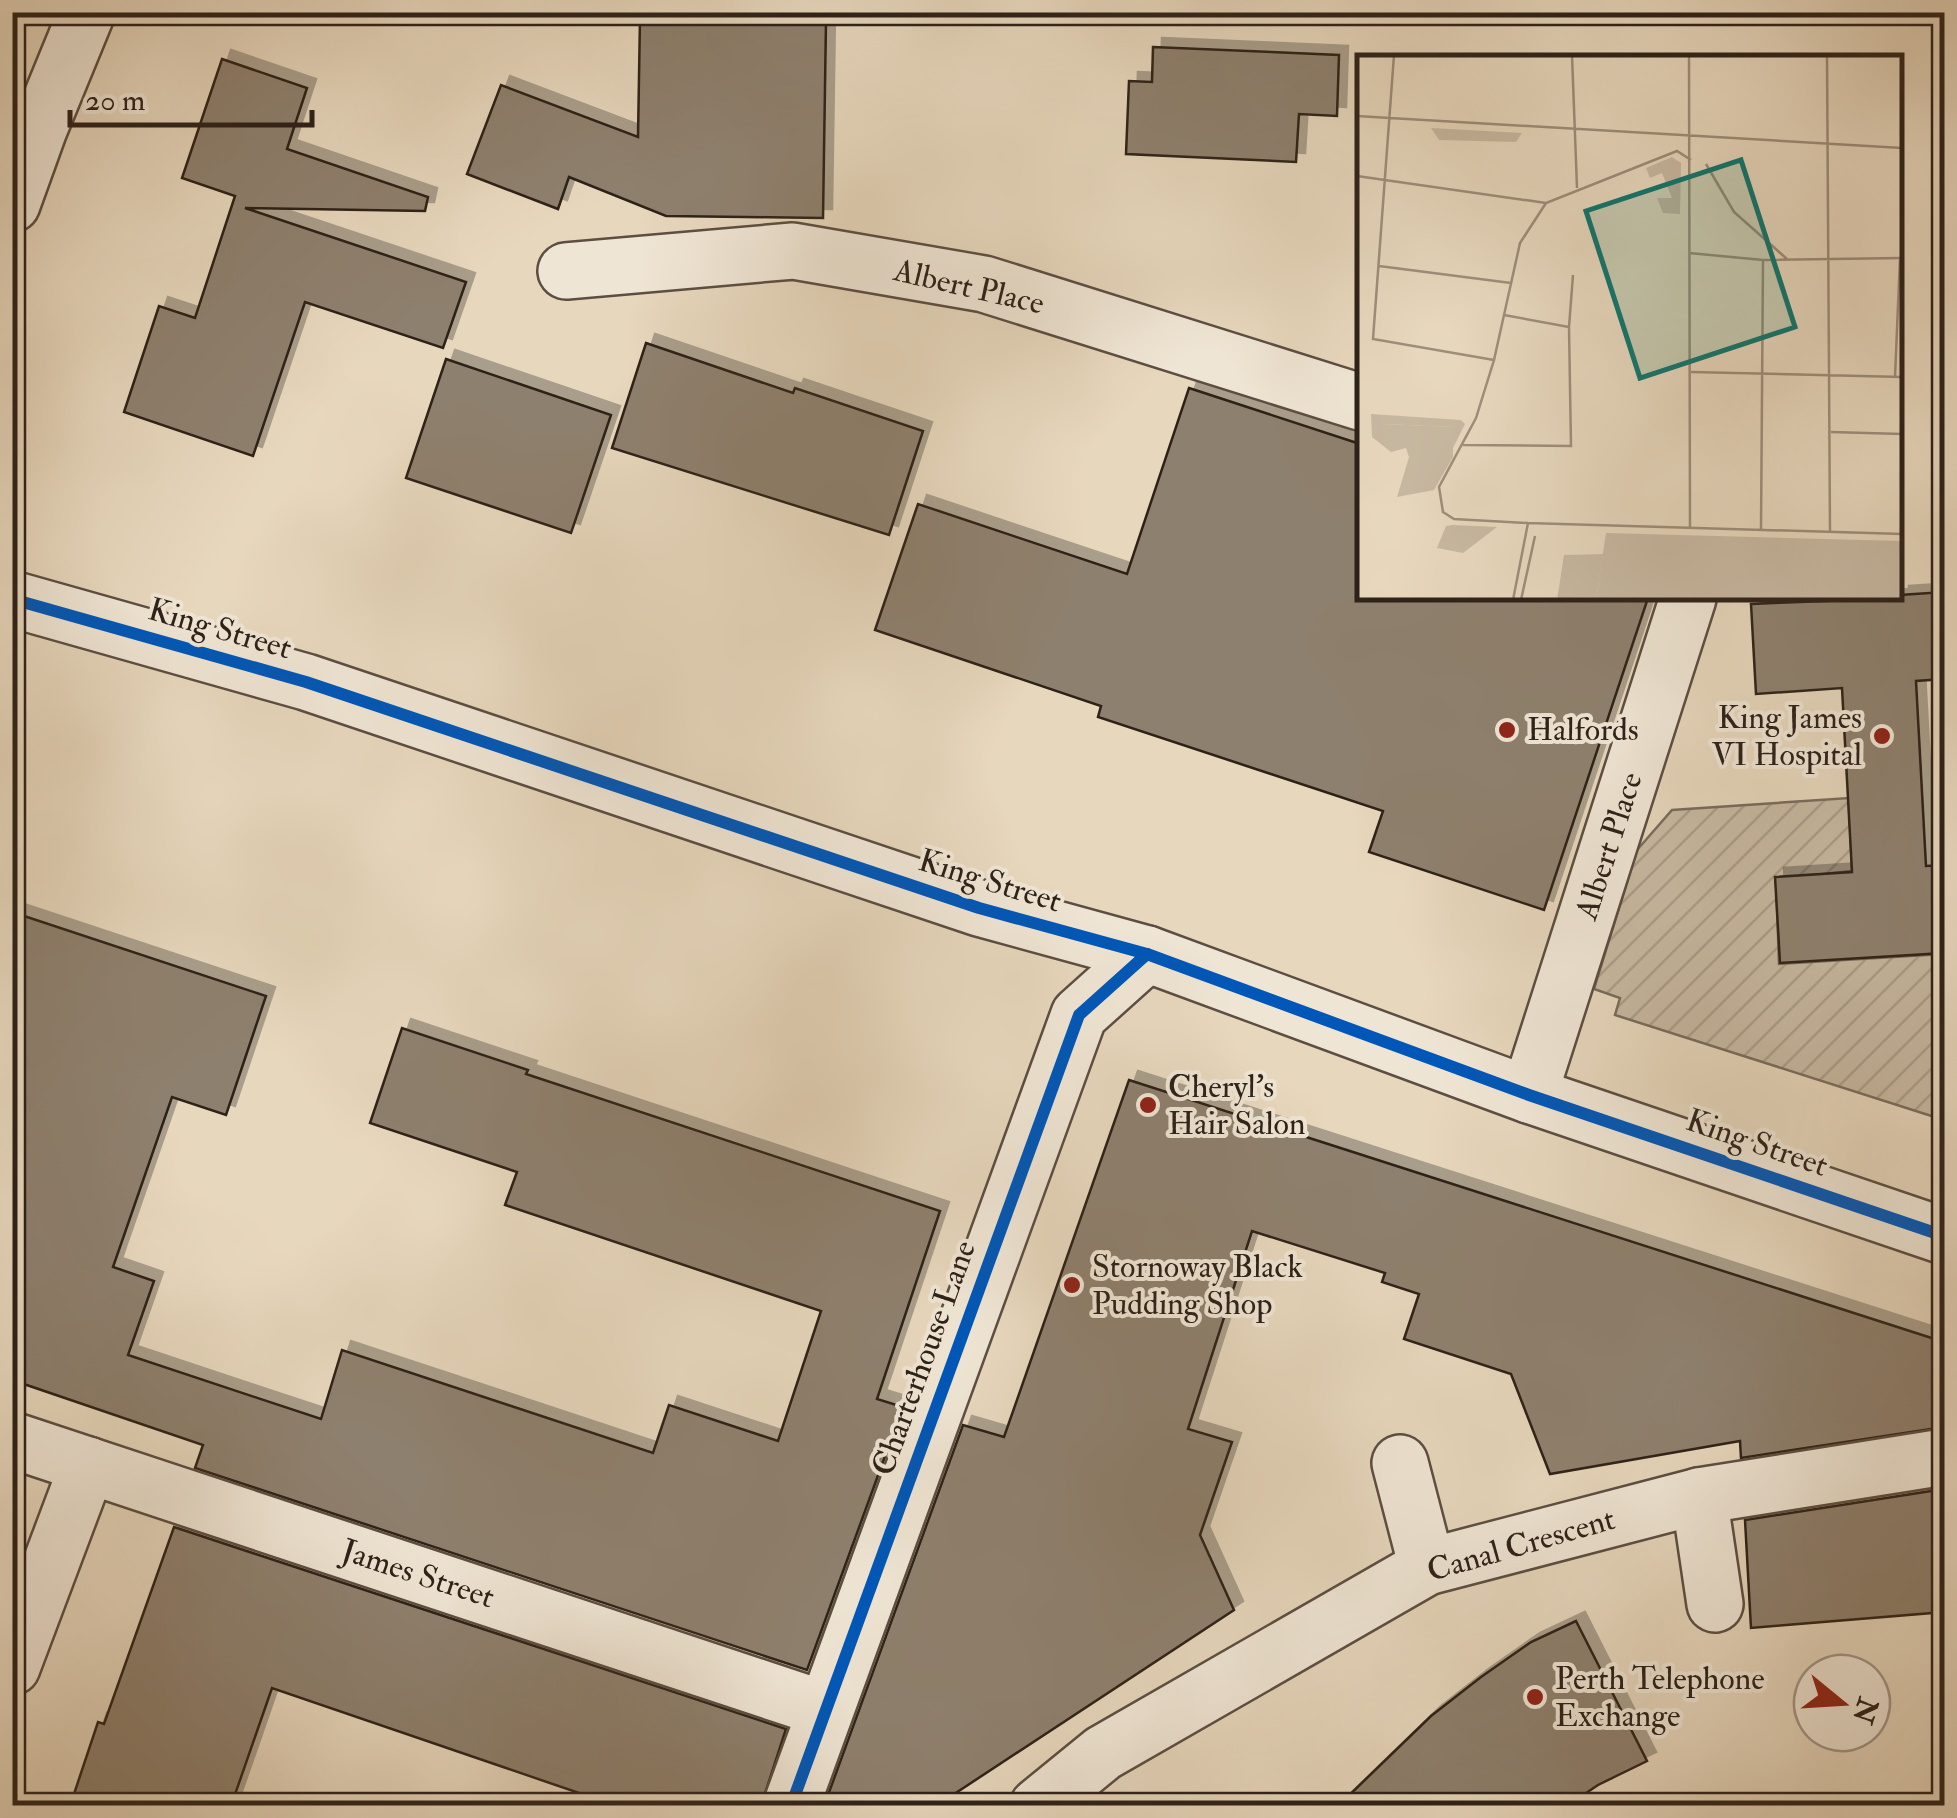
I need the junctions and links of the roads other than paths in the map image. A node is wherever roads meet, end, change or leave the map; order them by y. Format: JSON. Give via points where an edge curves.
{"nodes":[{"id":1,"x":87,"y":12,"type":"edge"},
{"id":2,"x":12,"y":204,"type":"edge"},
{"id":3,"x":566,"y":271,"type":"dead end"},
{"id":4,"x":1357,"y":401,"type":"edge"},
{"id":5,"x":12,"y":600,"type":"edge"},
{"id":6,"x":1687,"y":600,"type":"edge"},
{"id":7,"x":1147,"y":954,"type":"junction"},
{"id":8,"x":1529,"y":1095,"type":"junction"},
{"id":9,"x":1944,"y":1236,"type":"edge"},
{"id":10,"x":12,"y":1440,"type":"edge"},
{"id":11,"x":1944,"y":1457,"type":"edge"},
{"id":12,"x":1400,"y":1463,"type":"dead end"},
{"id":13,"x":88,"y":1464,"type":"junction"},
{"id":14,"x":1699,"y":1496,"type":"junction"},
{"id":15,"x":1427,"y":1567,"type":"junction"},
{"id":16,"x":1715,"y":1604,"type":"dead end"},
{"id":17,"x":12,"y":1666,"type":"edge"},
{"id":18,"x":824,"y":1709,"type":"junction"},
{"id":19,"x":791,"y":1806,"type":"edge"},
{"id":20,"x":1038,"y":1806,"type":"edge"}],
"edges":[{"from":1,"to":2,"type":"street"},
{"from":3,"to":4,"type":"street","name":"Albert Place","via":[[792,251],[984,284]]},
{"from":5,"to":7,"type":"street","name":"King Street","via":[[306,682],[979,908]]},
{"from":6,"to":8,"type":"street","name":"Albert Place"},
{"from":7,"to":8,"type":"street","name":"King Street"},
{"from":7,"to":18,"type":"street","name":"Charterhouse Lane","via":[[1079,1015]]},
{"from":8,"to":9,"type":"street","name":"King Street"},
{"from":10,"to":13,"type":"street","name":"James Street"},
{"from":11,"to":14,"type":"street","name":"Canal Crescent"},
{"from":12,"to":15,"type":"street"},
{"from":13,"to":17,"type":"street"},
{"from":13,"to":18,"type":"street","name":"James Street"},
{"from":14,"to":15,"type":"street","name":"Canal Crescent"},
{"from":14,"to":16,"type":"street"},
{"from":15,"to":20,"type":"street","name":"Canal Crescent","via":[[1104,1753]]},
{"from":18,"to":19,"type":"street","name":"Charterhouse Lane"}]}
